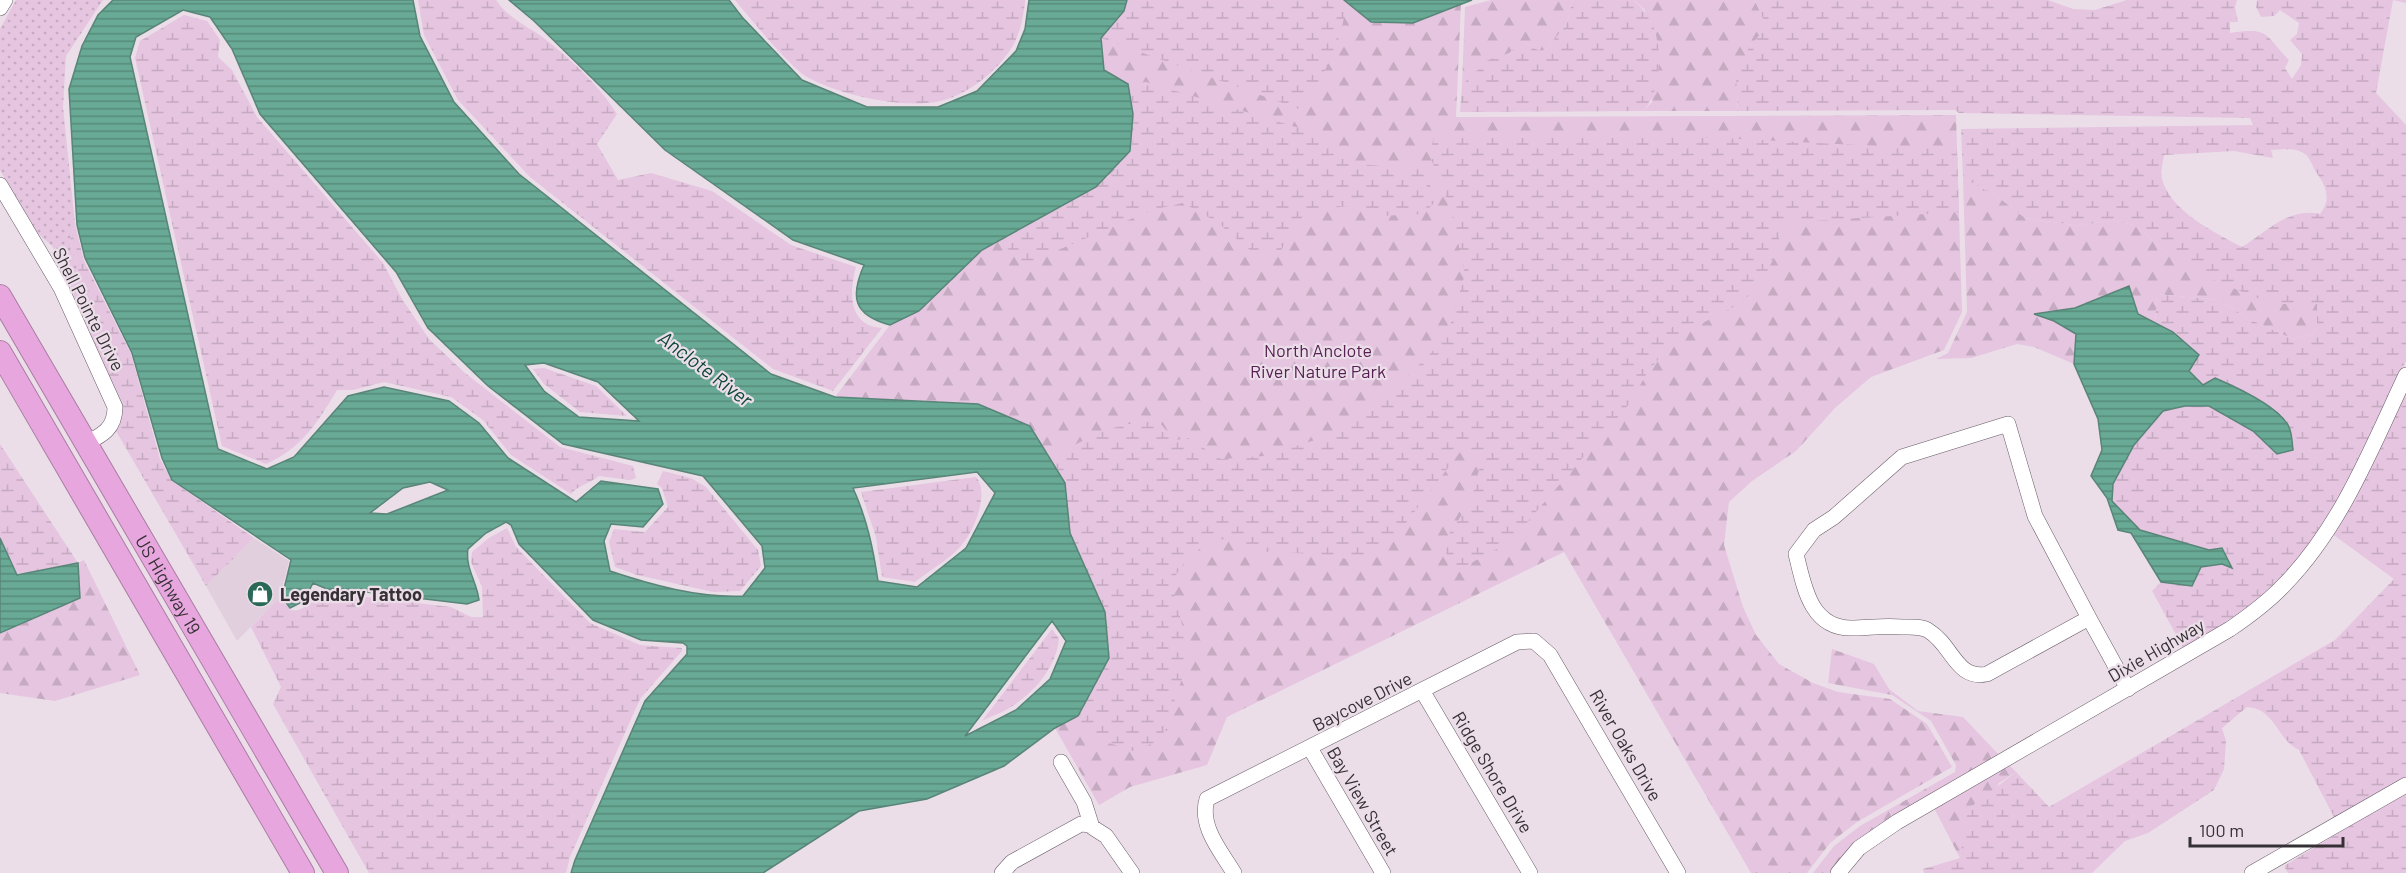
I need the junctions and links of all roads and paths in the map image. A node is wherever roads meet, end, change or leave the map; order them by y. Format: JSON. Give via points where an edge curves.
{"nodes":[{"id":1,"x":5,"y":0,"type":"edge"},
{"id":2,"x":0,"y":8,"type":"edge"},
{"id":3,"x":0,"y":185,"type":"edge"},
{"id":4,"x":0,"y":296,"type":"edge"},
{"id":5,"x":0,"y":352,"type":"edge"},
{"id":6,"x":2406,"y":375,"type":"edge"},
{"id":7,"x":86,"y":443,"type":"junction"},
{"id":8,"x":2089,"y":618,"type":"junction"},
{"id":9,"x":160,"y":626,"type":"junction"},
{"id":10,"x":1534,"y":641,"type":"joint"},
{"id":11,"x":206,"y":649,"type":"junction"},
{"id":12,"x":2128,"y":689,"type":"junction"},
{"id":13,"x":1423,"y":692,"type":"junction"},
{"id":14,"x":1310,"y":748,"type":"junction"},
{"id":15,"x":1061,"y":762,"type":"dead end"},
{"id":16,"x":2406,"y":785,"type":"edge"},
{"id":17,"x":1091,"y":825,"type":"junction"},
{"id":18,"x":303,"y":873,"type":"edge"},
{"id":19,"x":337,"y":873,"type":"edge"},
{"id":20,"x":1002,"y":873,"type":"edge"},
{"id":21,"x":1132,"y":873,"type":"edge"},
{"id":22,"x":1234,"y":873,"type":"edge"},
{"id":23,"x":1383,"y":873,"type":"edge"},
{"id":24,"x":1530,"y":873,"type":"edge"},
{"id":25,"x":1678,"y":873,"type":"edge"},
{"id":26,"x":1838,"y":873,"type":"edge"},
{"id":27,"x":2252,"y":873,"type":"edge"}],
"edges":[{"from":1,"to":2,"type":"street"},
{"from":3,"to":7,"type":"street","name":"Shell Pointe Drive","via":[[61,288],[115,407],[108,430]]},
{"from":4,"to":7,"type":"highway","name":"US Highway 19"},
{"from":5,"to":9,"type":"highway","name":"US Highway 19"},
{"from":6,"to":12,"type":"street","name":"Dixie Highway","via":[[2339,511],[2285,585],[2230,629]]},
{"from":7,"to":11,"type":"highway","name":"US Highway 19"},
{"from":8,"to":8,"type":"street","via":[[1987,674],[1974,676],[1965,672],[1927,629],[1887,625],[1848,628],[1827,622],[1812,609],[1796,554],[1814,530],[1902,456],[2008,424],[2035,516]]},
{"from":8,"to":12,"type":"street"},
{"from":9,"to":11,"type":"highway","via":[[186,644]]},
{"from":9,"to":18,"type":"highway","name":"US Highway 19"},
{"from":10,"to":13,"type":"street","name":"Baycove Drive","via":[[1517,642]]},
{"from":10,"to":25,"type":"street","name":"River Oaks Drive","via":[[1550,655]]},
{"from":11,"to":19,"type":"highway","name":"US Highway 19"},
{"from":12,"to":26,"type":"street","name":"Dixie Highway","via":[[1897,822],[1859,848]]},
{"from":13,"to":14,"type":"street","name":"Baycove Drive"},
{"from":13,"to":24,"type":"street","name":"Ridge Shore Drive"},
{"from":14,"to":22,"type":"street","name":"Baycove Drive","via":[[1207,799],[1203,812],[1206,826]]},
{"from":14,"to":23,"type":"street","name":"Bay View Street"},
{"from":15,"to":17,"type":"street","via":[[1084,802]]},
{"from":16,"to":27,"type":"street"},
{"from":17,"to":20,"type":"street","via":[[1080,824],[1011,862]]},
{"from":17,"to":21,"type":"street","via":[[1106,836]]}]}
